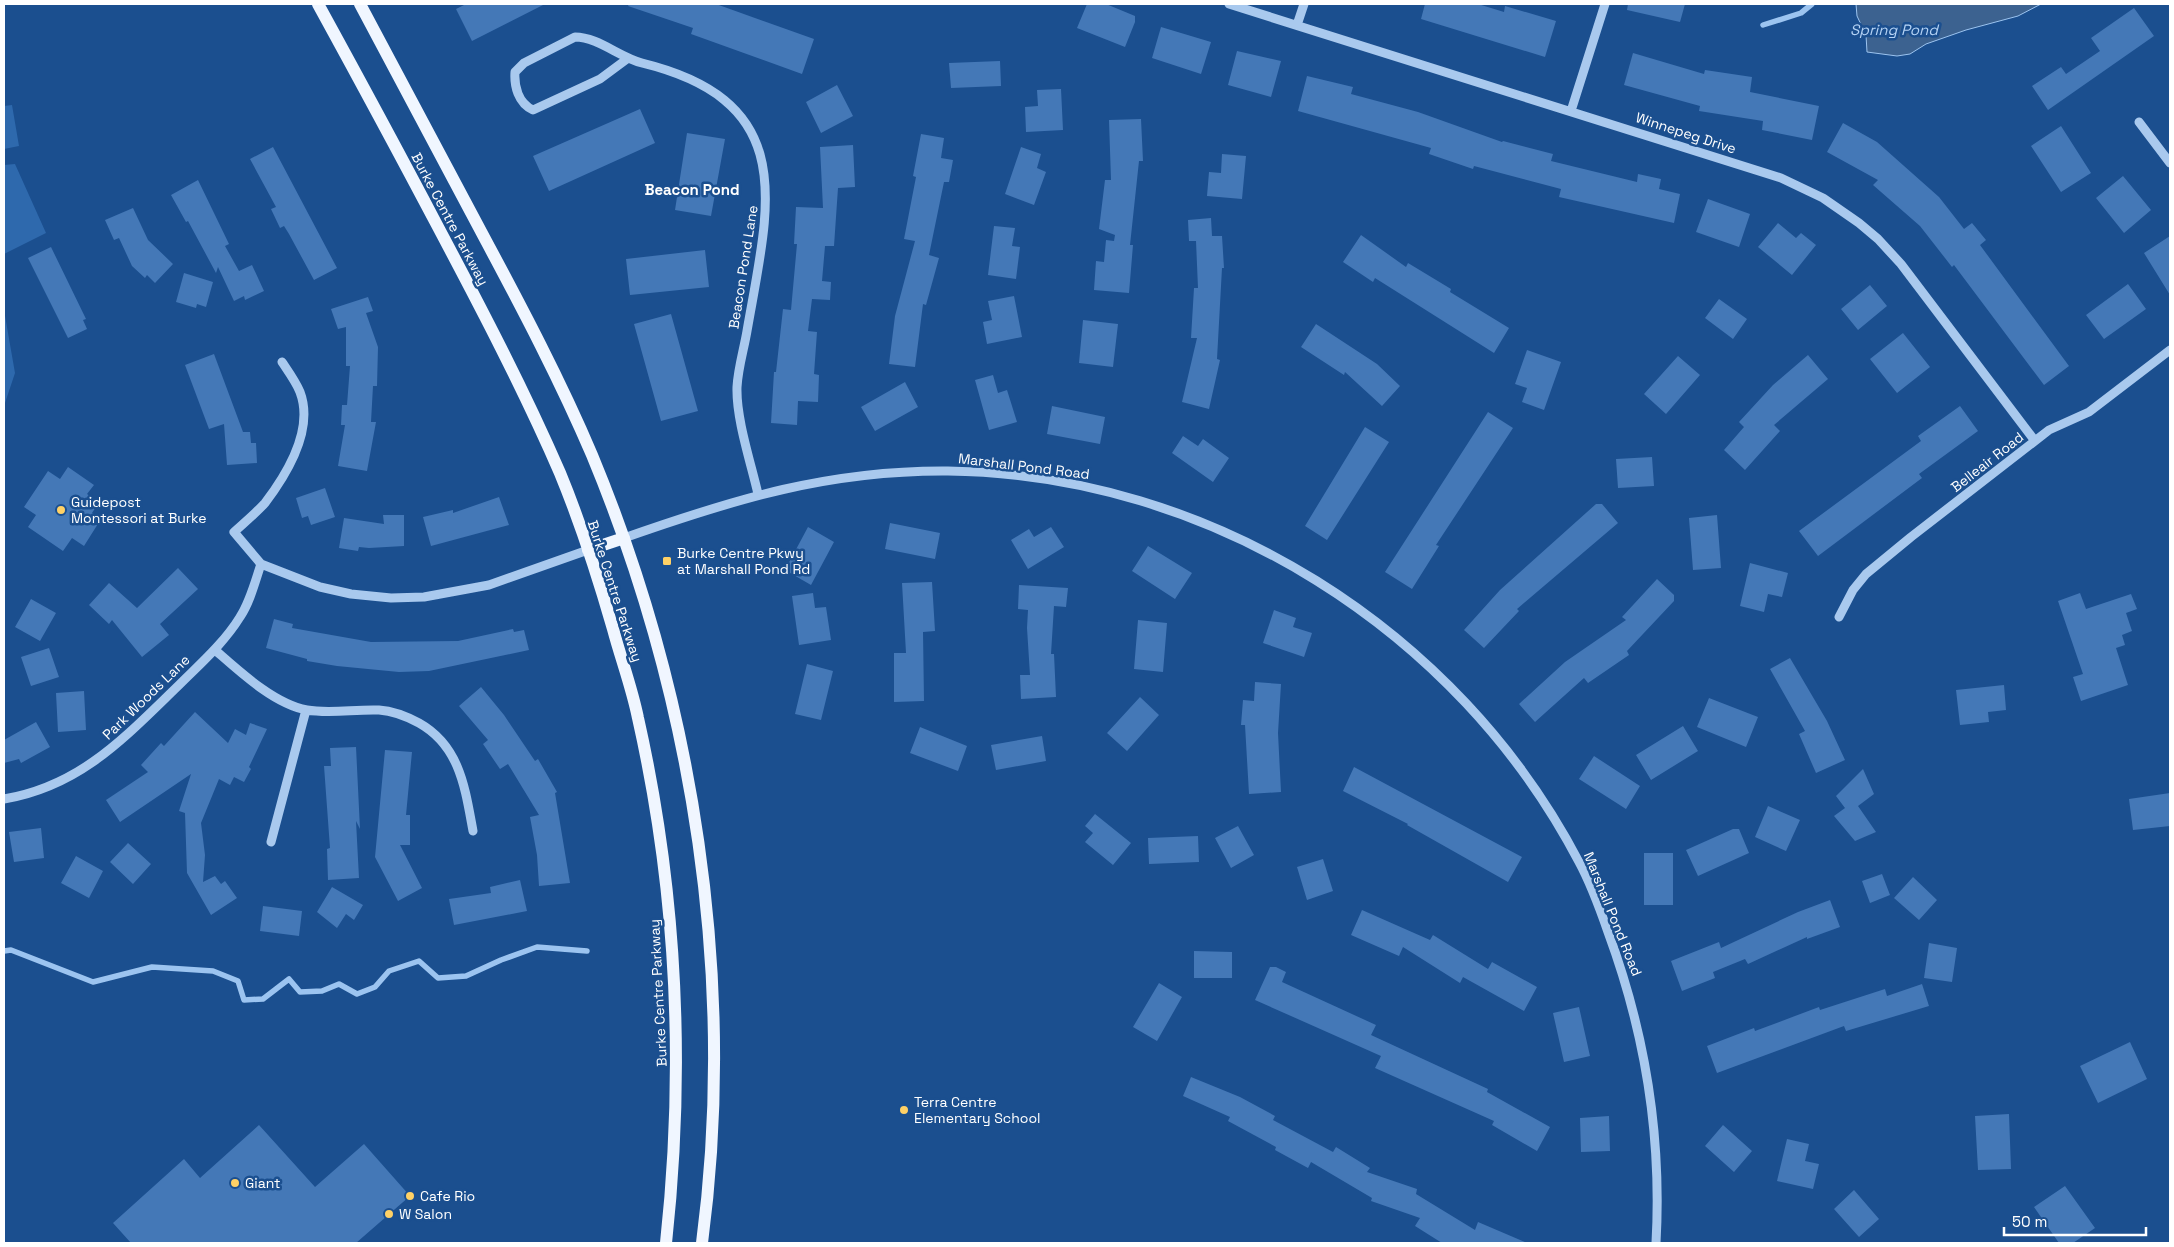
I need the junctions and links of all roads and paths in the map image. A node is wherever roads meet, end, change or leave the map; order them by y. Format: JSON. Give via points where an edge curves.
{"nodes":[{"id":1,"x":318,"y":4,"type":"edge"},
{"id":2,"x":360,"y":4,"type":"edge"},
{"id":3,"x":1229,"y":4,"type":"edge"},
{"id":4,"x":1304,"y":4,"type":"edge"},
{"id":5,"x":1605,"y":4,"type":"edge"},
{"id":6,"x":1297,"y":25,"type":"junction"},
{"id":7,"x":626,"y":59,"type":"junction"},
{"id":8,"x":1571,"y":111,"type":"junction"},
{"id":9,"x":2139,"y":122,"type":"dead end"},
{"id":10,"x":2170,"y":163,"type":"edge"},
{"id":11,"x":2170,"y":350,"type":"edge"},
{"id":12,"x":282,"y":362,"type":"dead end"},
{"id":13,"x":2035,"y":441,"type":"junction"},
{"id":14,"x":758,"y":494,"type":"junction"},
{"id":15,"x":624,"y":538,"type":"junction"},
{"id":16,"x":588,"y":550,"type":"junction"},
{"id":17,"x":262,"y":564,"type":"junction"},
{"id":18,"x":1839,"y":617,"type":"dead end"},
{"id":19,"x":215,"y":650,"type":"junction"},
{"id":20,"x":306,"y":710,"type":"junction"},
{"id":21,"x":4,"y":799,"type":"edge"},
{"id":22,"x":473,"y":831,"type":"dead end"},
{"id":23,"x":271,"y":842,"type":"dead end"},
{"id":24,"x":666,"y":1243,"type":"edge"},
{"id":25,"x":702,"y":1243,"type":"edge"},
{"id":26,"x":1656,"y":1243,"type":"edge"}],
"edges":[{"from":1,"to":16,"type":"main road","name":"Burke Centre Parkway","via":[[516,377],[561,476]]},
{"from":2,"to":15,"type":"main road","name":"Burke Centre Parkway","via":[[532,327],[591,453]]},
{"from":3,"to":6,"type":"street","name":"Winnepeg Drive"},
{"from":4,"to":6,"type":"street"},
{"from":5,"to":8,"type":"street"},
{"from":6,"to":8,"type":"street","name":"Winnepeg Drive"},
{"from":7,"to":7,"type":"street","name":"Beacon Pond Lane","via":[[585,37],[575,37],[524,63],[515,72],[514,84],[526,106],[533,110],[600,79]]},
{"from":7,"to":14,"type":"street","name":"Beacon Pond Lane","via":[[681,74],[726,100],[751,132],[763,160],[767,198],[737,387]]},
{"from":8,"to":13,"type":"street","name":"Winnepeg Drive","via":[[1781,178],[1823,198],[1859,223],[1901,264]]},
{"from":9,"to":10,"type":"street"},
{"from":11,"to":13,"type":"street","name":"Belleair Road","via":[[2089,412],[2067,420]]},
{"from":12,"to":17,"type":"street","via":[[300,392],[302,428],[290,462],[265,503],[234,532]]},
{"from":13,"to":18,"type":"street","name":"Belleair Road","via":[[1866,574],[1853,590]]},
{"from":14,"to":15,"type":"street","name":"Marshall Pond Road","via":[[713,506]]},
{"from":14,"to":26,"type":"street","name":"Marshall Pond Road","via":[[855,476],[947,471],[1058,481],[1137,498],[1203,522],[1280,558],[1332,589],[1417,655],[1467,704],[1525,775],[1580,863],[1601,913],[1626,981],[1648,1074],[1657,1175]]},
{"from":15,"to":16,"type":"main road"},
{"from":15,"to":25,"type":"main road","name":"Burke Centre Parkway","via":[[653,631],[678,732],[698,841],[708,927],[713,1014],[712,1120]]},
{"from":16,"to":17,"type":"street","via":[[489,586],[424,597],[351,594],[320,587]]},
{"from":16,"to":24,"type":"main road","name":"Burke Centre Parkway","via":[[638,717],[663,856],[677,1032],[676,1129]]},
{"from":17,"to":19,"type":"street","name":"Park Woods Lane","via":[[241,616]]},
{"from":19,"to":20,"type":"street","via":[[250,681]]},
{"from":19,"to":21,"type":"street","name":"Park Woods Lane","via":[[96,761],[57,783]]},
{"from":20,"to":22,"type":"street","via":[[392,712],[429,728],[443,741],[459,766]]},
{"from":20,"to":23,"type":"street"}]}
